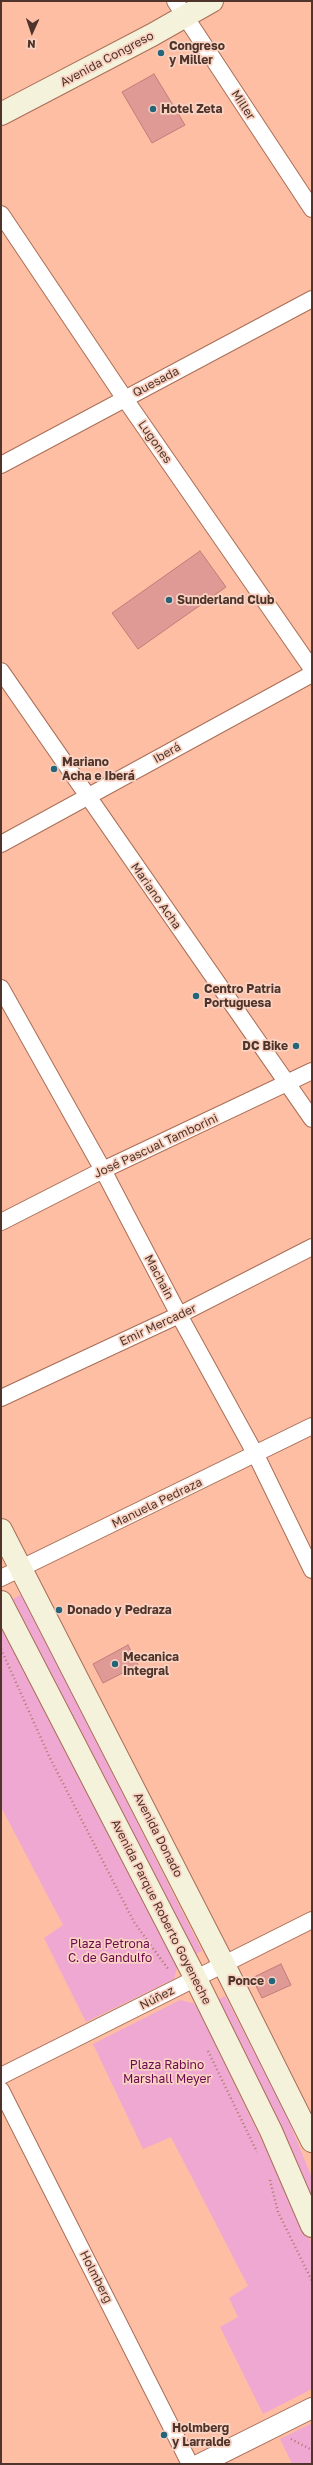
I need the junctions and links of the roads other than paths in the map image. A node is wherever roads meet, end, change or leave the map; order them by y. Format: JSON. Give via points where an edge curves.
{"nodes":[{"id":1,"x":212,"y":1,"type":"edge"},
{"id":2,"x":180,"y":9,"type":"edge"},
{"id":3,"x":1,"y":114,"type":"edge"},
{"id":4,"x":312,"y":209,"type":"edge"},
{"id":5,"x":1,"y":214,"type":"edge"},
{"id":6,"x":312,"y":299,"type":"edge"},
{"id":7,"x":125,"y":399,"type":"junction"},
{"id":8,"x":1,"y":465,"type":"edge"},
{"id":9,"x":312,"y":669,"type":"edge"},
{"id":10,"x":1,"y":671,"type":"edge"},
{"id":11,"x":312,"y":674,"type":"edge"},
{"id":12,"x":87,"y":797,"type":"junction"},
{"id":13,"x":1,"y":844,"type":"edge"},
{"id":14,"x":1,"y":988,"type":"edge"},
{"id":15,"x":312,"y":1072,"type":"edge"},
{"id":16,"x":286,"y":1084,"type":"junction"},
{"id":17,"x":312,"y":1120,"type":"edge"},
{"id":18,"x":103,"y":1170,"type":"junction"},
{"id":19,"x":1,"y":1222,"type":"edge"},
{"id":20,"x":312,"y":1247,"type":"edge"},
{"id":21,"x":179,"y":1316,"type":"junction"},
{"id":22,"x":1,"y":1398,"type":"edge"},
{"id":23,"x":312,"y":1426,"type":"edge"},
{"id":24,"x":256,"y":1455,"type":"junction"},
{"id":25,"x":1,"y":1530,"type":"edge"},
{"id":26,"x":22,"y":1568,"type":"junction"},
{"id":27,"x":312,"y":1570,"type":"edge"},
{"id":28,"x":1,"y":1578,"type":"edge"},
{"id":29,"x":1,"y":1602,"type":"edge"},
{"id":30,"x":312,"y":1920,"type":"edge"},
{"id":31,"x":224,"y":1964,"type":"junction"},
{"id":32,"x":188,"y":1983,"type":"junction"},
{"id":33,"x":1,"y":2076,"type":"edge"},
{"id":34,"x":1,"y":2090,"type":"edge"},
{"id":35,"x":312,"y":2141,"type":"edge"},
{"id":36,"x":312,"y":2226,"type":"edge"},
{"id":37,"x":312,"y":2408,"type":"edge"},
{"id":38,"x":190,"y":2464,"type":"edge"},
{"id":39,"x":200,"y":2464,"type":"edge"}],
"edges":[{"from":1,"to":2,"type":"main road","name":"Avenida Congreso"},
{"from":2,"to":3,"type":"main road","name":"Avenida Congreso"},
{"from":2,"to":4,"type":"street","name":"Miller"},
{"from":5,"to":7,"type":"street","name":"Lugones"},
{"from":6,"to":7,"type":"street","name":"Quesada"},
{"from":7,"to":8,"type":"street","name":"Quesada"},
{"from":7,"to":9,"type":"street","name":"Lugones"},
{"from":10,"to":12,"type":"street","name":"Mariano Acha"},
{"from":11,"to":12,"type":"street","name":"Iberá"},
{"from":12,"to":13,"type":"street","name":"Iberá"},
{"from":12,"to":16,"type":"street","name":"Mariano Acha"},
{"from":14,"to":18,"type":"street","name":"Machain"},
{"from":15,"to":16,"type":"street","name":"José Pascual Tamborini"},
{"from":16,"to":17,"type":"street","name":"Mariano Acha"},
{"from":16,"to":18,"type":"street","name":"José Pascual Tamborini"},
{"from":18,"to":19,"type":"street","name":"José Pascual Tamborini"},
{"from":18,"to":21,"type":"street","name":"Machain"},
{"from":20,"to":21,"type":"street","name":"Emir Mercader"},
{"from":21,"to":22,"type":"street","name":"Emir Mercader"},
{"from":21,"to":24,"type":"street","name":"Machain"},
{"from":23,"to":24,"type":"street","name":"Manuela Pedraza"},
{"from":24,"to":26,"type":"street","name":"Manuela Pedraza"},
{"from":24,"to":27,"type":"street","name":"Machain"},
{"from":25,"to":26,"type":"main road","name":"Avenida Donado"},
{"from":26,"to":28,"type":"street","name":"Manuela Pedraza"},
{"from":26,"to":31,"type":"main road","name":"Avenida Donado"},
{"from":29,"to":32,"type":"main road","name":"Avenida Parque Roberto Goyeneche"},
{"from":30,"to":31,"type":"street","name":"Núñez"},
{"from":31,"to":32,"type":"street","name":"Núñez"},
{"from":31,"to":35,"type":"main road","name":"Avenida Donado"},
{"from":32,"to":33,"type":"street","name":"Núñez"},
{"from":32,"to":36,"type":"main road","name":"Avenida Parque Roberto Goyeneche","via":[[271,2131]]},
{"from":34,"to":38,"type":"street","name":"Holmberg"},
{"from":37,"to":39,"type":"street"}]}
